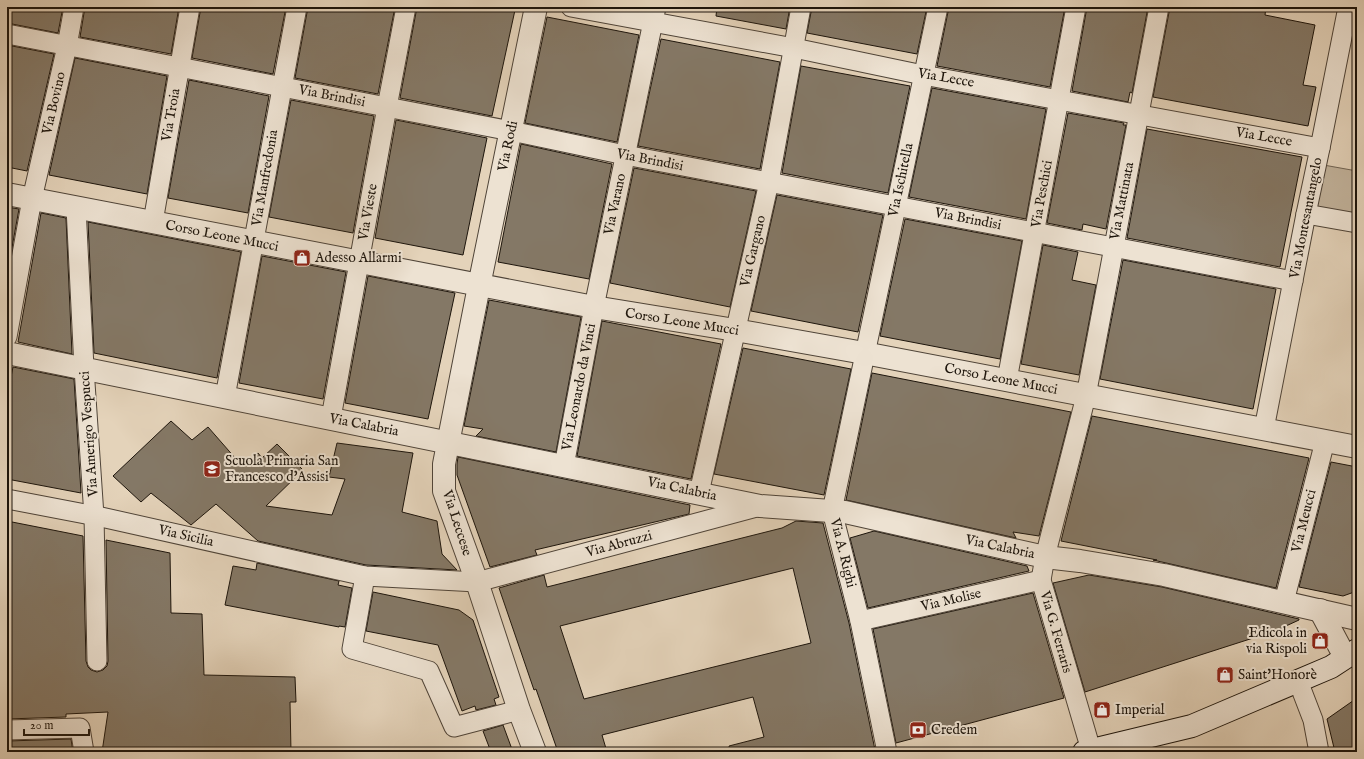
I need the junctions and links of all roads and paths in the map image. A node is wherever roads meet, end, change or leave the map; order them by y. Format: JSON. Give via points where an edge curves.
{"nodes":[{"id":1,"x":74,"y":7,"type":"edge"},
{"id":2,"x":190,"y":7,"type":"edge"},
{"id":3,"x":297,"y":7,"type":"edge"},
{"id":4,"x":406,"y":7,"type":"edge"},
{"id":5,"x":536,"y":7,"type":"edge"},
{"id":6,"x":571,"y":7,"type":"edge"},
{"id":7,"x":801,"y":7,"type":"edge"},
{"id":8,"x":938,"y":7,"type":"edge"},
{"id":9,"x":1076,"y":7,"type":"edge"},
{"id":10,"x":1158,"y":7,"type":"edge"},
{"id":11,"x":1348,"y":7,"type":"edge"},
{"id":12,"x":654,"y":15,"type":"edge"},
{"id":13,"x":7,"y":34,"type":"edge"},
{"id":14,"x":67,"y":46,"type":"junction"},
{"id":15,"x":794,"y":48,"type":"junction"},
{"id":16,"x":180,"y":67,"type":"junction"},
{"id":17,"x":923,"y":74,"type":"junction"},
{"id":18,"x":282,"y":87,"type":"junction"},
{"id":19,"x":1060,"y":99,"type":"junction"},
{"id":20,"x":386,"y":107,"type":"junction"},
{"id":21,"x":1139,"y":114,"type":"junction"},
{"id":22,"x":511,"y":131,"type":"junction"},
{"id":23,"x":1320,"y":148,"type":"junction"},
{"id":24,"x":625,"y":155,"type":"junction"},
{"id":25,"x":769,"y":182,"type":"junction"},
{"id":26,"x":7,"y":194,"type":"edge"},
{"id":27,"x":32,"y":199,"type":"junction"},
{"id":28,"x":896,"y":205,"type":"junction"},
{"id":29,"x":76,"y":208,"type":"junction"},
{"id":30,"x":1306,"y":214,"type":"junction"},
{"id":31,"x":153,"y":222,"type":"junction"},
{"id":32,"x":1357,"y":223,"type":"edge"},
{"id":33,"x":1035,"y":232,"type":"junction"},
{"id":34,"x":254,"y":242,"type":"junction"},
{"id":35,"x":1114,"y":248,"type":"junction"},
{"id":36,"x":360,"y":262,"type":"junction"},
{"id":37,"x":1293,"y":282,"type":"junction"},
{"id":38,"x":478,"y":286,"type":"junction"},
{"id":39,"x":594,"y":308,"type":"junction"},
{"id":40,"x":735,"y":330,"type":"junction"},
{"id":41,"x":7,"y":337,"type":"edge"},
{"id":42,"x":7,"y":353,"type":"edge"},
{"id":43,"x":864,"y":353,"type":"junction"},
{"id":44,"x":84,"y":368,"type":"junction"},
{"id":45,"x":1007,"y":380,"type":"junction"},
{"id":46,"x":225,"y":396,"type":"junction"},
{"id":47,"x":1086,"y":396,"type":"junction"},
{"id":48,"x":331,"y":418,"type":"junction"},
{"id":49,"x":1264,"y":429,"type":"junction"},
{"id":50,"x":1325,"y":441,"type":"junction"},
{"id":51,"x":448,"y":442,"type":"junction"},
{"id":52,"x":1357,"y":447,"type":"edge"},
{"id":53,"x":564,"y":466,"type":"junction"},
{"id":54,"x":699,"y":493,"type":"junction"},
{"id":55,"x":7,"y":499,"type":"edge"},
{"id":56,"x":760,"y":506,"type":"junction"},
{"id":57,"x":832,"y":511,"type":"junction"},
{"id":58,"x":94,"y":516,"type":"junction"},
{"id":59,"x":1045,"y":557,"type":"junction"},
{"id":60,"x":365,"y":576,"type":"junction"},
{"id":61,"x":1041,"y":580,"type":"junction"},
{"id":62,"x":477,"y":582,"type":"junction"},
{"id":63,"x":1284,"y":602,"type":"junction"},
{"id":64,"x":1320,"y":610,"type":"junction"},
{"id":65,"x":1357,"y":619,"type":"edge"},
{"id":66,"x":860,"y":621,"type":"junction"},
{"id":67,"x":1351,"y":653,"type":"edge"},
{"id":68,"x":97,"y":661,"type":"dead end"},
{"id":69,"x":1298,"y":681,"type":"junction"},
{"id":70,"x":519,"y":710,"type":"junction"},
{"id":71,"x":7,"y":730,"type":"edge"},
{"id":72,"x":1088,"y":751,"type":"edge"},
{"id":73,"x":84,"y":752,"type":"edge"},
{"id":74,"x":535,"y":752,"type":"edge"},
{"id":75,"x":887,"y":752,"type":"edge"},
{"id":76,"x":1319,"y":752,"type":"edge"}],
"edges":[{"from":1,"to":14,"type":"street","name":"Via Bovino"},
{"from":2,"to":16,"type":"street","name":"Via Troia"},
{"from":3,"to":18,"type":"street","name":"Via Manfredonia"},
{"from":4,"to":20,"type":"street","name":"Via Vieste"},
{"from":5,"to":22,"type":"street","name":"Via Rodi"},
{"from":6,"to":12,"type":"street","name":"Via Lecce"},
{"from":7,"to":15,"type":"street","name":"Via Gargano"},
{"from":8,"to":17,"type":"street","name":"Via Ischitella"},
{"from":9,"to":19,"type":"street","name":"Via Peschici"},
{"from":10,"to":21,"type":"street","name":"Via Mattinata"},
{"from":11,"to":23,"type":"street","name":"Via Montesantangelo"},
{"from":12,"to":15,"type":"street","name":"Via Lecce"},
{"from":12,"to":24,"type":"street","name":"Via Varano"},
{"from":13,"to":14,"type":"street","name":"Via Brindisi"},
{"from":14,"to":16,"type":"street","name":"Via Brindisi"},
{"from":14,"to":27,"type":"street","name":"Via Bovino"},
{"from":15,"to":17,"type":"street","name":"Via Lecce"},
{"from":15,"to":25,"type":"street","name":"Via Gargano"},
{"from":16,"to":18,"type":"street","name":"Via Brindisi"},
{"from":16,"to":31,"type":"street","name":"Via Troia"},
{"from":17,"to":19,"type":"street","name":"Via Lecce"},
{"from":17,"to":28,"type":"street","name":"Via Ischitella"},
{"from":18,"to":20,"type":"street","name":"Via Brindisi"},
{"from":18,"to":34,"type":"street","name":"Via Manfredonia"},
{"from":19,"to":21,"type":"street","name":"Via Lecce"},
{"from":19,"to":33,"type":"street","name":"Via Peschici"},
{"from":20,"to":22,"type":"street","name":"Via Brindisi"},
{"from":20,"to":36,"type":"street","name":"Via Vieste"},
{"from":21,"to":23,"type":"street","name":"Via Lecce"},
{"from":21,"to":35,"type":"street","name":"Via Mattinata"},
{"from":22,"to":24,"type":"street","name":"Via Brindisi"},
{"from":22,"to":38,"type":"street","name":"Via Rodi"},
{"from":23,"to":30,"type":"street","name":"Via Montesantangelo"},
{"from":24,"to":25,"type":"street","name":"Via Brindisi"},
{"from":24,"to":39,"type":"street","name":"Via Varano"},
{"from":25,"to":28,"type":"street","name":"Via Brindisi"},
{"from":25,"to":40,"type":"street","name":"Via Gargano"},
{"from":26,"to":27,"type":"street","name":"Corso Leone Mucci"},
{"from":27,"to":29,"type":"street","name":"Corso Leone Mucci"},
{"from":27,"to":41,"type":"street","name":"Via Bovino"},
{"from":28,"to":33,"type":"street","name":"Via Brindisi"},
{"from":28,"to":43,"type":"street","name":"Via Ischitella"},
{"from":29,"to":31,"type":"street","name":"Corso Leone Mucci"},
{"from":29,"to":44,"type":"street","name":"Via Amerigo Vespucci"},
{"from":30,"to":32,"type":"street"},
{"from":30,"to":37,"type":"street","name":"Via Montesantangelo"},
{"from":31,"to":34,"type":"street","name":"Corso Leone Mucci"},
{"from":33,"to":35,"type":"street","name":"Via Brindisi"},
{"from":33,"to":45,"type":"street","name":"Via Peschici"},
{"from":34,"to":36,"type":"street","name":"Corso Leone Mucci"},
{"from":34,"to":46,"type":"street","name":"Via Manfredonia"},
{"from":35,"to":37,"type":"street","name":"Via Brindisi"},
{"from":35,"to":47,"type":"street","name":"Via Mattinata"},
{"from":36,"to":38,"type":"street","name":"Corso Leone Mucci"},
{"from":36,"to":48,"type":"street","name":"Via Vieste"},
{"from":37,"to":49,"type":"street","name":"Via Montesantangelo"},
{"from":38,"to":39,"type":"street","name":"Corso Leone Mucci"},
{"from":38,"to":51,"type":"street","name":"Via Leccese"},
{"from":39,"to":40,"type":"street","name":"Corso Leone Mucci"},
{"from":39,"to":53,"type":"street","name":"Via Leonardo da Vinci"},
{"from":40,"to":43,"type":"street","name":"Corso Leone Mucci"},
{"from":40,"to":54,"type":"street","name":"Via Gargano"},
{"from":42,"to":44,"type":"street","name":"Via Calabria"},
{"from":43,"to":45,"type":"street","name":"Corso Leone Mucci"},
{"from":43,"to":57,"type":"street","name":"Via A. Righi"},
{"from":44,"to":46,"type":"street","name":"Via Calabria"},
{"from":44,"to":58,"type":"street","name":"Via Amerigo Vespucci"},
{"from":45,"to":47,"type":"street","name":"Corso Leone Mucci"},
{"from":46,"to":48,"type":"street","name":"Via Calabria"},
{"from":47,"to":49,"type":"street","name":"Corso Leone Mucci"},
{"from":47,"to":59,"type":"street","name":"Via G. Ferraris"},
{"from":48,"to":51,"type":"street","name":"Via Calabria"},
{"from":49,"to":50,"type":"street","name":"Corso Leone Mucci"},
{"from":50,"to":52,"type":"street","name":"Corso Leone Mucci"},
{"from":50,"to":63,"type":"street","name":"Via Meucci"},
{"from":51,"to":53,"type":"street","name":"Via Calabria"},
{"from":51,"to":62,"type":"street","name":"Via Leccese","via":[[444,464],[444,492]]},
{"from":53,"to":54,"type":"street","name":"Via Calabria"},
{"from":54,"to":56,"type":"street","name":"Via Calabria"},
{"from":55,"to":58,"type":"street","name":"Via Sicilia"},
{"from":56,"to":57,"type":"street","name":"Via Calabria"},
{"from":56,"to":62,"type":"street","name":"Via Abruzzi"},
{"from":57,"to":59,"type":"street","name":"Via Calabria"},
{"from":57,"to":66,"type":"street","name":"Via A. Righi"},
{"from":58,"to":60,"type":"street","name":"Via Sicilia"},
{"from":58,"to":68,"type":"street","name":"Via Amerigo Vespucci"},
{"from":59,"to":61,"type":"street","name":"Via G. Ferraris"},
{"from":59,"to":63,"type":"street","name":"Via Calabria","via":[[1164,575]]},
{"from":60,"to":62,"type":"street","name":"Via Sicilia"},
{"from":60,"to":70,"type":"street","via":[[352,649],[429,671],[454,727]]},
{"from":61,"to":66,"type":"street","name":"Via Molise"},
{"from":61,"to":72,"type":"street","name":"Via G. Ferraris"},
{"from":62,"to":70,"type":"street","name":"Via Leccese"},
{"from":63,"to":64,"type":"street","name":"Via Calabria"},
{"from":64,"to":65,"type":"street","name":"Via Calabria"},
{"from":64,"to":67,"type":"street"},
{"from":66,"to":75,"type":"street","name":"Via A. Righi"},
{"from":67,"to":69,"type":"street","via":[[1331,667]]},
{"from":69,"to":72,"type":"street","via":[[1192,726]]},
{"from":69,"to":76,"type":"street","via":[[1313,720]]},
{"from":70,"to":74,"type":"street","name":"Via Leccese"},
{"from":71,"to":73,"type":"street","via":[[80,728]]}]}
